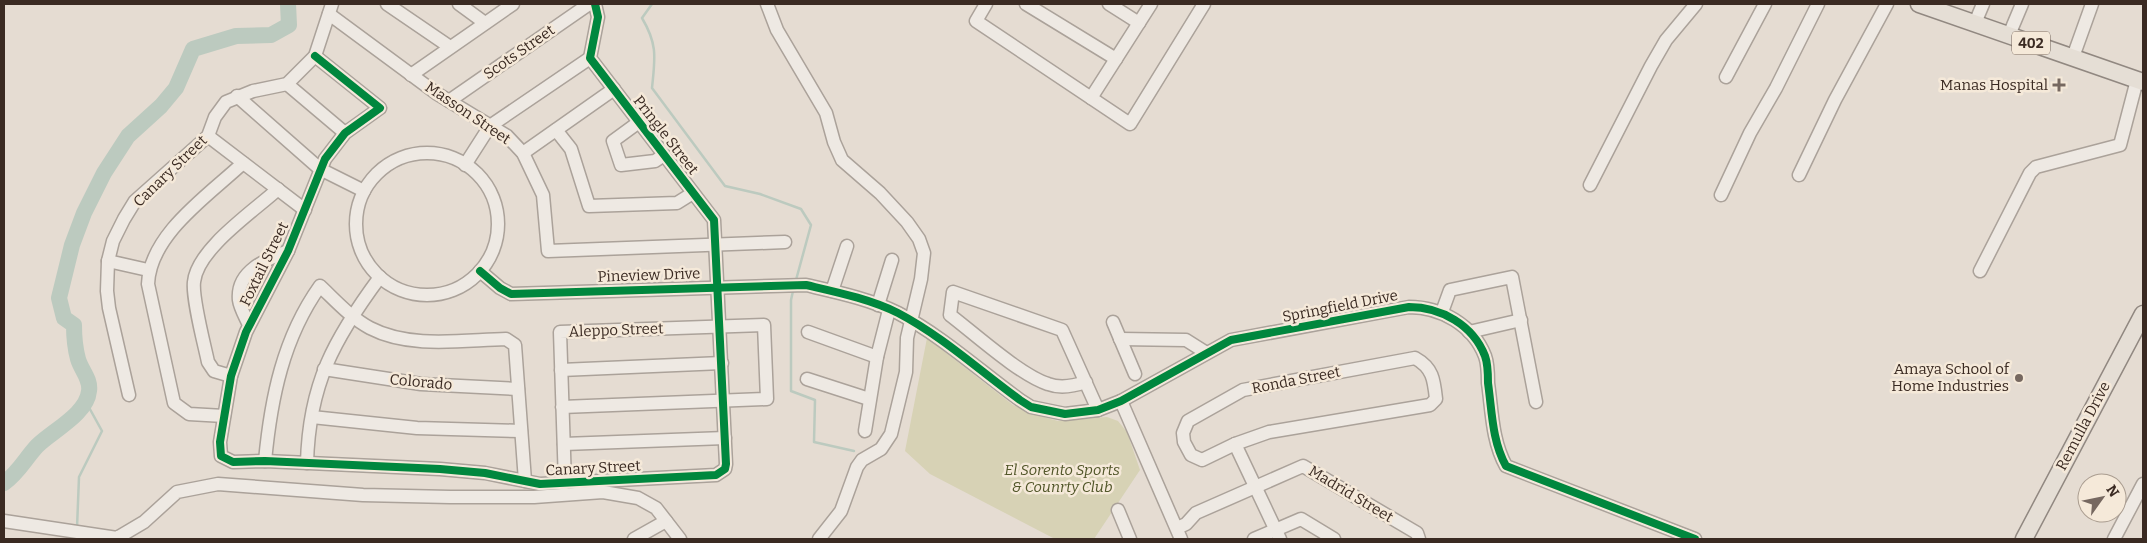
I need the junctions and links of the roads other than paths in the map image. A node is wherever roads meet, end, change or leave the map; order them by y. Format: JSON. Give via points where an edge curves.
{"nodes":[{"id":1,"x":387,"y":4,"type":"edge"},
{"id":2,"x":459,"y":4,"type":"edge"},
{"id":3,"x":513,"y":4,"type":"edge"},
{"id":4,"x":590,"y":4,"type":"edge"},
{"id":5,"x":596,"y":4,"type":"edge"},
{"id":6,"x":767,"y":4,"type":"edge"},
{"id":7,"x":986,"y":4,"type":"edge"},
{"id":8,"x":1026,"y":4,"type":"edge"},
{"id":9,"x":1109,"y":4,"type":"edge"},
{"id":10,"x":1151,"y":4,"type":"edge"},
{"id":11,"x":1204,"y":4,"type":"edge"},
{"id":12,"x":1696,"y":4,"type":"edge"},
{"id":13,"x":1765,"y":4,"type":"edge"},
{"id":14,"x":1818,"y":4,"type":"edge"},
{"id":15,"x":1887,"y":4,"type":"edge"},
{"id":16,"x":1919,"y":4,"type":"edge"},
{"id":17,"x":1984,"y":4,"type":"edge"},
{"id":18,"x":2022,"y":4,"type":"edge"},
{"id":19,"x":2092,"y":4,"type":"edge"},
{"id":20,"x":330,"y":9,"type":"edge"},
{"id":21,"x":485,"y":23,"type":"junction"},
{"id":22,"x":1139,"y":23,"type":"junction"},
{"id":23,"x":1975,"y":23,"type":"junction"},
{"id":24,"x":2010,"y":35,"type":"junction"},
{"id":25,"x":450,"y":47,"type":"junction"},
{"id":26,"x":314,"y":56,"type":"junction"},
{"id":27,"x":2073,"y":57,"type":"junction"},
{"id":28,"x":590,"y":58,"type":"junction"},
{"id":29,"x":1116,"y":59,"type":"junction"},
{"id":30,"x":411,"y":74,"type":"junction"},
{"id":31,"x":1726,"y":77,"type":"dead end"},
{"id":32,"x":2140,"y":81,"type":"edge"},
{"id":33,"x":287,"y":84,"type":"junction"},
{"id":34,"x":614,"y":89,"type":"junction"},
{"id":35,"x":237,"y":96,"type":"junction"},
{"id":36,"x":1091,"y":98,"type":"junction"},
{"id":37,"x":449,"y":101,"type":"junction"},
{"id":38,"x":639,"y":122,"type":"junction"},
{"id":39,"x":490,"y":126,"type":"junction"},
{"id":40,"x":556,"y":130,"type":"junction"},
{"id":41,"x":345,"y":133,"type":"junction"},
{"id":42,"x":208,"y":136,"type":"junction"},
{"id":43,"x":523,"y":153,"type":"junction"},
{"id":44,"x":664,"y":154,"type":"junction"},
{"id":45,"x":243,"y":163,"type":"junction"},
{"id":46,"x":465,"y":165,"type":"junction"},
{"id":47,"x":320,"y":169,"type":"junction"},
{"id":48,"x":1799,"y":175,"type":"dead end"},
{"id":49,"x":1590,"y":185,"type":"dead end"},
{"id":50,"x":278,"y":189,"type":"junction"},
{"id":51,"x":364,"y":191,"type":"junction"},
{"id":52,"x":693,"y":193,"type":"junction"},
{"id":53,"x":1721,"y":195,"type":"dead end"},
{"id":54,"x":305,"y":210,"type":"junction"},
{"id":55,"x":785,"y":242,"type":"dead end"},
{"id":56,"x":716,"y":245,"type":"junction"},
{"id":57,"x":847,"y":246,"type":"dead end"},
{"id":58,"x":288,"y":251,"type":"junction"},
{"id":59,"x":892,"y":260,"type":"dead end"},
{"id":60,"x":108,"y":262,"type":"junction"},
{"id":61,"x":148,"y":270,"type":"junction"},
{"id":62,"x":480,"y":271,"type":"junction"},
{"id":63,"x":1980,"y":271,"type":"dead end"},
{"id":64,"x":380,"y":277,"type":"junction"},
{"id":65,"x":719,"y":286,"type":"junction"},
{"id":66,"x":832,"y":291,"type":"junction"},
{"id":67,"x":884,"y":307,"type":"junction"},
{"id":68,"x":1442,"y":312,"type":"junction"},
{"id":69,"x":2143,"y":314,"type":"edge"},
{"id":70,"x":352,"y":315,"type":"junction"},
{"id":71,"x":1521,"y":320,"type":"junction"},
{"id":72,"x":910,"y":321,"type":"junction"},
{"id":73,"x":1113,"y":322,"type":"dead end"},
{"id":74,"x":249,"y":325,"type":"junction"},
{"id":75,"x":720,"y":326,"type":"junction"},
{"id":76,"x":808,"y":332,"type":"dead end"},
{"id":77,"x":1469,"y":332,"type":"junction"},
{"id":78,"x":1120,"y":339,"type":"junction"},
{"id":79,"x":1205,"y":352,"type":"junction"},
{"id":80,"x":877,"y":358,"type":"junction"},
{"id":81,"x":722,"y":363,"type":"junction"},
{"id":82,"x":324,"y":369,"type":"junction"},
{"id":83,"x":561,"y":370,"type":"junction"},
{"id":84,"x":1135,"y":374,"type":"dead end"},
{"id":85,"x":232,"y":376,"type":"junction"},
{"id":86,"x":807,"y":379,"type":"dead end"},
{"id":87,"x":1086,"y":382,"type":"junction"},
{"id":88,"x":518,"y":388,"type":"junction"},
{"id":89,"x":129,"y":395,"type":"dead end"},
{"id":90,"x":869,"y":400,"type":"junction"},
{"id":91,"x":723,"y":401,"type":"junction"},
{"id":92,"x":1121,"y":401,"type":"junction"},
{"id":93,"x":1536,"y":402,"type":"dead end"},
{"id":94,"x":562,"y":407,"type":"junction"},
{"id":95,"x":1098,"y":410,"type":"junction"},
{"id":96,"x":224,"y":416,"type":"junction"},
{"id":97,"x":312,"y":417,"type":"junction"},
{"id":98,"x":521,"y":431,"type":"junction"},
{"id":99,"x":865,"y":431,"type":"dead end"},
{"id":100,"x":724,"y":438,"type":"junction"},
{"id":101,"x":564,"y":444,"type":"junction"},
{"id":102,"x":1235,"y":444,"type":"junction"},
{"id":103,"x":221,"y":456,"type":"joint"},
{"id":104,"x":265,"y":461,"type":"junction"},
{"id":105,"x":308,"y":463,"type":"junction"},
{"id":106,"x":525,"y":481,"type":"junction"},
{"id":107,"x":565,"y":483,"type":"junction"},
{"id":108,"x":2143,"y":484,"type":"edge"},
{"id":109,"x":1256,"y":486,"type":"junction"},
{"id":110,"x":1118,"y":510,"type":"dead end"},
{"id":111,"x":666,"y":520,"type":"junction"},
{"id":112,"x":4,"y":522,"type":"edge"},
{"id":113,"x":1177,"y":528,"type":"edge"},
{"id":114,"x":1278,"y":535,"type":"edge"},
{"id":115,"x":115,"y":539,"type":"edge"},
{"id":116,"x":634,"y":539,"type":"edge"},
{"id":117,"x":680,"y":539,"type":"edge"},
{"id":118,"x":820,"y":539,"type":"edge"},
{"id":119,"x":1130,"y":539,"type":"edge"},
{"id":120,"x":1254,"y":539,"type":"edge"},
{"id":121,"x":1334,"y":539,"type":"edge"},
{"id":122,"x":1418,"y":539,"type":"edge"},
{"id":123,"x":1695,"y":539,"type":"edge"},
{"id":124,"x":2024,"y":539,"type":"edge"},
{"id":125,"x":2114,"y":539,"type":"edge"}],
"edges":[{"from":1,"to":25,"type":"street"},
{"from":2,"to":21,"type":"street"},
{"from":3,"to":21,"type":"street"},
{"from":4,"to":37,"type":"street","name":"Scots Street"},
{"from":5,"to":28,"type":"street","via":[[598,17]]},
{"from":6,"to":72,"type":"street","via":[[778,30],[826,113],[842,160],[895,208],[919,239],[924,253]]},
{"from":7,"to":36,"type":"street","via":[[976,21]]},
{"from":8,"to":29,"type":"street"},
{"from":9,"to":22,"type":"street"},
{"from":10,"to":22,"type":"street"},
{"from":11,"to":36,"type":"street","via":[[1130,124]]},
{"from":12,"to":49,"type":"street","via":[[1661,49]]},
{"from":13,"to":31,"type":"street"},
{"from":14,"to":53,"type":"street"},
{"from":15,"to":48,"type":"street"},
{"from":16,"to":23,"type":"main road","number":"402"},
{"from":17,"to":23,"type":"street"},
{"from":18,"to":24,"type":"street"},
{"from":19,"to":27,"type":"street"},
{"from":20,"to":26,"type":"street"},
{"from":20,"to":30,"type":"street","name":"Masson Street"},
{"from":21,"to":25,"type":"street"},
{"from":22,"to":29,"type":"street"},
{"from":23,"to":24,"type":"main road","number":"402"},
{"from":24,"to":27,"type":"main road","number":"402"},
{"from":25,"to":30,"type":"street"},
{"from":26,"to":33,"type":"street"},
{"from":26,"to":41,"type":"street","name":"Foxtail Street","via":[[380,108]]},
{"from":27,"to":32,"type":"main road","number":"402"},
{"from":28,"to":34,"type":"street","name":"Pringle Street"},
{"from":28,"to":39,"type":"street"},
{"from":29,"to":36,"type":"street"},
{"from":30,"to":37,"type":"street","name":"Masson Street"},
{"from":32,"to":63,"type":"street","via":[[2120,145],[2036,167]]},
{"from":33,"to":35,"type":"street","name":"Canary Street"},
{"from":33,"to":41,"type":"street"},
{"from":34,"to":38,"type":"street","name":"Pringle Street"},
{"from":34,"to":40,"type":"street"},
{"from":35,"to":42,"type":"street","name":"Canary Street","via":[[220,108]]},
{"from":35,"to":47,"type":"street"},
{"from":37,"to":39,"type":"street","name":"Masson Street"},
{"from":38,"to":44,"type":"street","name":"Pringle Street"},
{"from":38,"to":44,"type":"street","via":[[613,141],[621,165],[655,161]]},
{"from":39,"to":43,"type":"street","name":"Masson Street","via":[[507,136]]},
{"from":39,"to":46,"type":"street"},
{"from":40,"to":43,"type":"street"},
{"from":40,"to":52,"type":"street","via":[[572,149],[589,206],[677,203]]},
{"from":41,"to":47,"type":"street","name":"Foxtail Street"},
{"from":42,"to":45,"type":"street"},
{"from":42,"to":60,"type":"street","name":"Canary Street","via":[[135,202],[118,231]]},
{"from":43,"to":56,"type":"street","name":"Masson Street","via":[[543,195],[548,251]]},
{"from":44,"to":52,"type":"street","name":"Pringle Street"},
{"from":45,"to":50,"type":"street"},
{"from":45,"to":61,"type":"street","via":[[166,234]]},
{"from":46,"to":51,"type":"street","via":[[428,153],[408,156],[382,169]]},
{"from":46,"to":62,"type":"street","via":[[484,184],[496,209],[494,245]]},
{"from":47,"to":51,"type":"street"},
{"from":47,"to":54,"type":"street","name":"Foxtail Street"},
{"from":50,"to":54,"type":"street"},
{"from":50,"to":85,"type":"street","via":[[207,252],[196,269],[194,284],[208,362],[214,371]]},
{"from":51,"to":64,"type":"street","via":[[357,212],[358,243],[364,257]]},
{"from":52,"to":56,"type":"street","name":"Pringle Street","via":[[714,220]]},
{"from":54,"to":58,"type":"street","name":"Foxtail Street"},
{"from":55,"to":56,"type":"street"},
{"from":56,"to":65,"type":"street","name":"Pringle Street"},
{"from":57,"to":66,"type":"street"},
{"from":58,"to":74,"type":"street","name":"Foxtail Street"},
{"from":58,"to":74,"type":"street","via":[[258,263],[243,280],[239,299]]},
{"from":59,"to":67,"type":"street"},
{"from":60,"to":61,"type":"street"},
{"from":60,"to":89,"type":"street","name":"Canary Street","via":[[109,308]]},
{"from":61,"to":96,"type":"street","via":[[148,284],[174,402],[189,414]]},
{"from":62,"to":64,"type":"street","via":[[460,287],[427,295],[394,287]]},
{"from":62,"to":65,"type":"street","name":"Pineview Drive","via":[[511,294]]},
{"from":64,"to":70,"type":"street"},
{"from":65,"to":66,"type":"street","name":"Pineview Drive","via":[[806,285]]},
{"from":65,"to":75,"type":"street","name":"Canary Street"},
{"from":66,"to":67,"type":"street","name":"Pineview Drive"},
{"from":67,"to":72,"type":"street","name":"Pineview Drive"},
{"from":67,"to":80,"type":"street"},
{"from":68,"to":71,"type":"street","via":[[1450,290],[1512,277]]},
{"from":68,"to":77,"type":"street","name":"Springfield Drive"},
{"from":68,"to":79,"type":"street","name":"Springfield Drive","via":[[1426,307],[1409,307],[1231,340]]},
{"from":69,"to":124,"type":"main road","name":"Remulla Drive"},
{"from":70,"to":82,"type":"street"},
{"from":70,"to":88,"type":"street","via":[[377,331],[416,341],[506,339],[515,345]]},
{"from":70,"to":104,"type":"street","via":[[320,286],[302,310],[279,374],[269,420]]},
{"from":71,"to":77,"type":"street"},
{"from":71,"to":93,"type":"street"},
{"from":72,"to":95,"type":"street","name":"Springfield Drive","via":[[1031,407],[1065,414]]},
{"from":72,"to":118,"type":"street","via":[[906,372],[891,434],[881,449],[862,460],[857,467],[841,511]]},
{"from":73,"to":78,"type":"street"},
{"from":74,"to":85,"type":"street","name":"Foxtail Street"},
{"from":75,"to":81,"type":"street","name":"Canary Street"},
{"from":75,"to":83,"type":"street","name":"Aleppo Street","via":[[560,332]]},
{"from":75,"to":91,"type":"street","name":"Aleppo Street","via":[[764,325],[767,399]]},
{"from":76,"to":80,"type":"street"},
{"from":77,"to":123,"type":"street","name":"Springfield Drive","via":[[1486,357],[1498,451],[1506,466]]},
{"from":78,"to":79,"type":"street","via":[[1186,340]]},
{"from":78,"to":84,"type":"street"},
{"from":79,"to":92,"type":"street","name":"Springfield Drive"},
{"from":80,"to":90,"type":"street"},
{"from":81,"to":83,"type":"street"},
{"from":81,"to":91,"type":"street","name":"Canary Street"},
{"from":82,"to":88,"type":"street","name":"Colorado","via":[[421,384]]},
{"from":82,"to":97,"type":"street"},
{"from":83,"to":94,"type":"street","name":"Aleppo Street"},
{"from":85,"to":96,"type":"street","name":"Foxtail Street"},
{"from":86,"to":90,"type":"street"},
{"from":87,"to":87,"type":"street","via":[[1062,330],[953,292],[950,315],[1032,377],[1049,385],[1064,387]]},
{"from":87,"to":95,"type":"street"},
{"from":88,"to":98,"type":"street"},
{"from":90,"to":99,"type":"street"},
{"from":91,"to":94,"type":"street"},
{"from":91,"to":100,"type":"street","name":"Canary Street"},
{"from":92,"to":95,"type":"street","name":"Springfield Drive"},
{"from":92,"to":113,"type":"street"},
{"from":94,"to":101,"type":"street","name":"Aleppo Street"},
{"from":96,"to":103,"type":"street","name":"Foxtail Street"},
{"from":97,"to":98,"type":"street","via":[[417,428]]},
{"from":97,"to":105,"type":"street"},
{"from":98,"to":106,"type":"street"},
{"from":100,"to":101,"type":"street"},
{"from":100,"to":107,"type":"street","name":"Canary Street","via":[[725,469],[716,475]]},
{"from":101,"to":107,"type":"street","name":"Aleppo Street"},
{"from":102,"to":102,"type":"street","name":"Ronda Street","via":[[1202,460],[1191,455],[1183,432],[1188,421],[1243,390],[1415,358],[1425,364],[1433,375],[1436,399],[1430,405],[1269,432]]},
{"from":102,"to":109,"type":"street"},
{"from":103,"to":104,"type":"street","name":"Canary Street","via":[[233,462]]},
{"from":104,"to":105,"type":"street","name":"Canary Street"},
{"from":105,"to":106,"type":"street","name":"Canary Street","via":[[440,469]]},
{"from":106,"to":107,"type":"street","name":"Canary Street"},
{"from":108,"to":125,"type":"street"},
{"from":109,"to":113,"type":"street","name":"Madrid Street","via":[[1196,513],[1180,513]]},
{"from":109,"to":114,"type":"street"},
{"from":109,"to":122,"type":"street","name":"Madrid Street","via":[[1304,466],[1417,533]]},
{"from":110,"to":119,"type":"street"},
{"from":111,"to":115,"type":"street","via":[[656,508],[644,501],[618,493],[534,497],[363,495],[218,484],[177,492],[144,522]]},
{"from":111,"to":116,"type":"street"},
{"from":111,"to":117,"type":"street"},
{"from":112,"to":115,"type":"street"},
{"from":114,"to":120,"type":"street"},
{"from":114,"to":121,"type":"street","via":[[1301,519]]}]}
